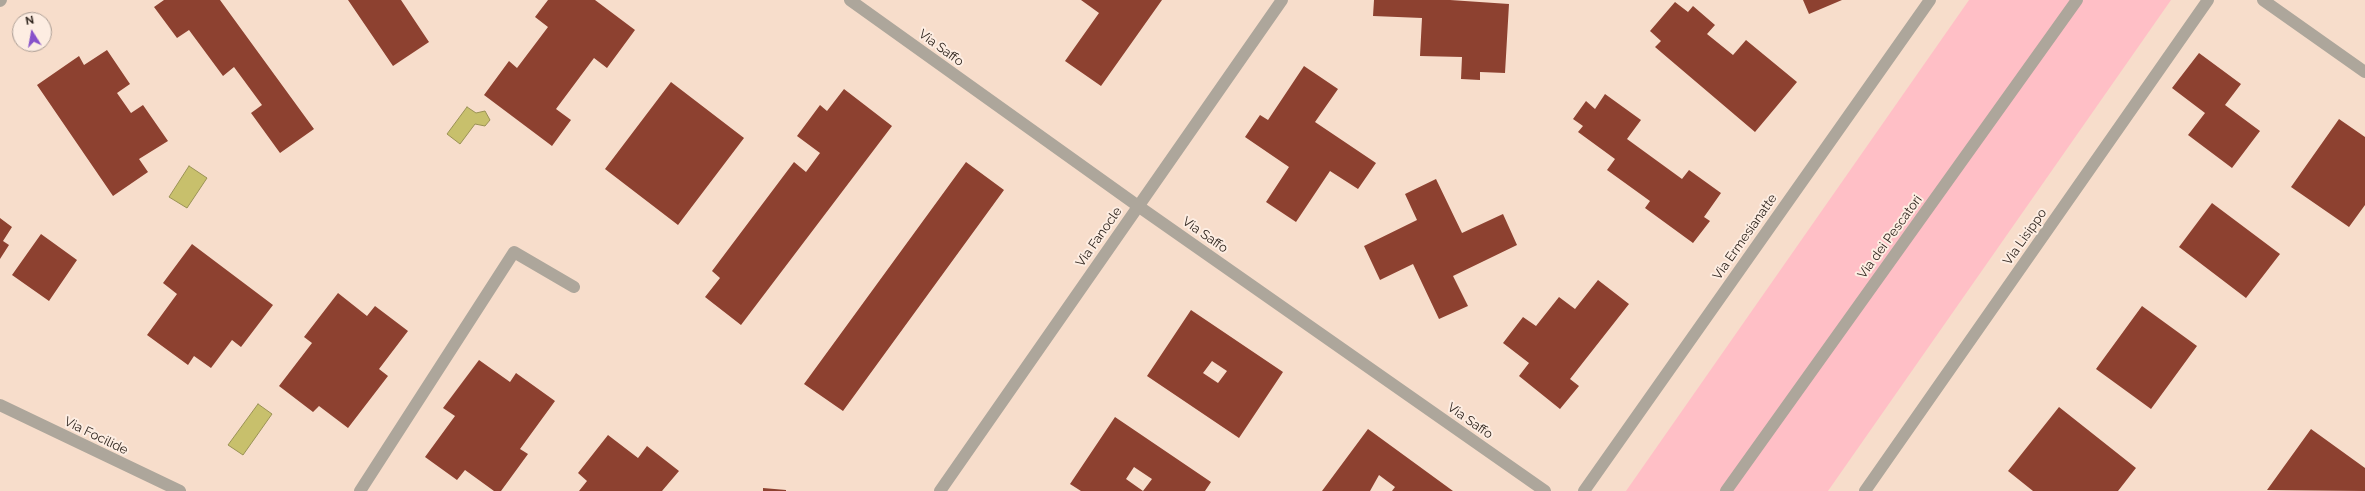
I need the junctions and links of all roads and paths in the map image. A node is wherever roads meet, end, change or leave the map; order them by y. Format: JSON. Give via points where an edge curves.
{"nodes":[{"id":1,"x":850,"y":0,"type":"edge"},
{"id":2,"x":1282,"y":0,"type":"edge"},
{"id":3,"x":1930,"y":0,"type":"edge"},
{"id":4,"x":2078,"y":0,"type":"edge"},
{"id":5,"x":2208,"y":0,"type":"edge"},
{"id":6,"x":2263,"y":0,"type":"edge"},
{"id":7,"x":2365,"y":72,"type":"edge"},
{"id":8,"x":1138,"y":206,"type":"junction"},
{"id":9,"x":574,"y":287,"type":"dead end"},
{"id":10,"x":0,"y":405,"type":"edge"},
{"id":11,"x":180,"y":491,"type":"edge"},
{"id":12,"x":360,"y":491,"type":"edge"},
{"id":13,"x":940,"y":491,"type":"edge"},
{"id":14,"x":1545,"y":491,"type":"edge"},
{"id":15,"x":1584,"y":491,"type":"edge"},
{"id":16,"x":1726,"y":491,"type":"edge"},
{"id":17,"x":1864,"y":491,"type":"edge"}],
"edges":[{"from":1,"to":8,"type":"street","name":"Via Saffo"},
{"from":2,"to":8,"type":"street","name":"Via Fanocle"},
{"from":3,"to":15,"type":"street","name":"Via Ermesianatte"},
{"from":4,"to":16,"type":"street","name":"Via dei Pescatori"},
{"from":5,"to":17,"type":"street","name":"Via Lisippo"},
{"from":6,"to":7,"type":"street"},
{"from":8,"to":13,"type":"street","name":"Via Fanocle"},
{"from":8,"to":14,"type":"street","name":"Via Saffo"},
{"from":9,"to":12,"type":"street","via":[[514,252]]},
{"from":10,"to":11,"type":"street","name":"Via Focilide"}]}
